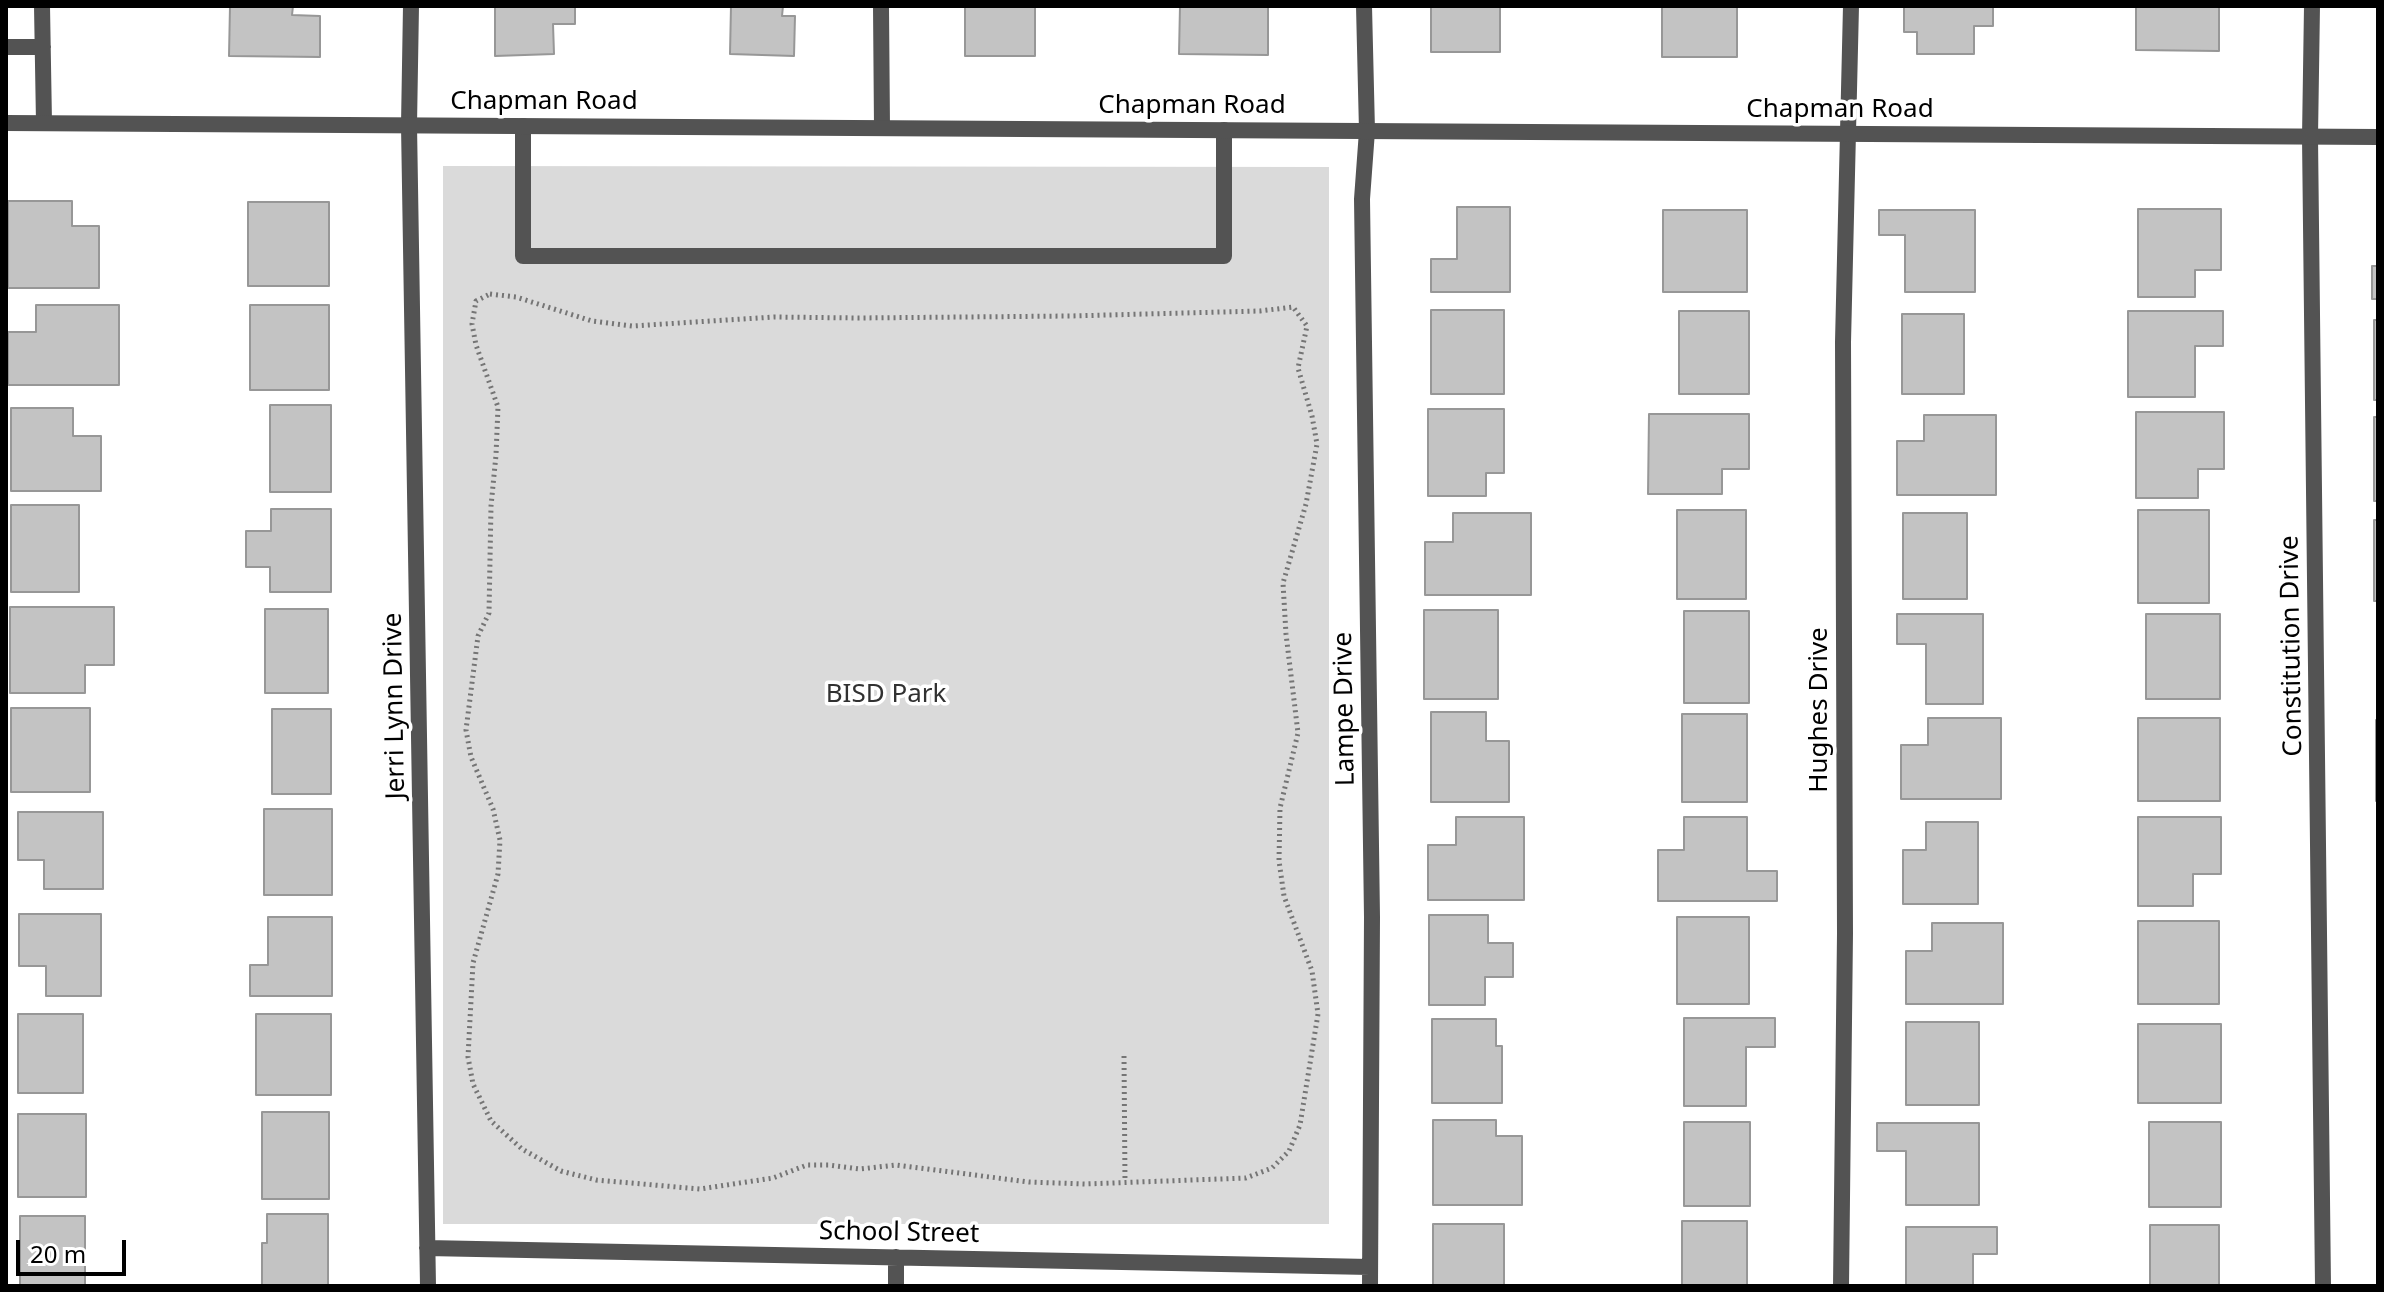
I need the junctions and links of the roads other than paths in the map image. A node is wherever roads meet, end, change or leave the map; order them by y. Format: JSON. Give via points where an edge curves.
{"nodes":[{"id":1,"x":42,"y":6,"type":"edge"},
{"id":2,"x":411,"y":6,"type":"edge"},
{"id":3,"x":881,"y":6,"type":"edge"},
{"id":4,"x":1364,"y":6,"type":"edge"},
{"id":5,"x":1851,"y":6,"type":"edge"},
{"id":6,"x":2312,"y":6,"type":"edge"},
{"id":7,"x":6,"y":47,"type":"edge"},
{"id":8,"x":43,"y":47,"type":"junction"},
{"id":9,"x":6,"y":123,"type":"edge"},
{"id":10,"x":44,"y":123,"type":"junction"},
{"id":11,"x":409,"y":125,"type":"junction"},
{"id":12,"x":523,"y":126,"type":"junction"},
{"id":13,"x":882,"y":128,"type":"junction"},
{"id":14,"x":1224,"y":130,"type":"junction"},
{"id":15,"x":1367,"y":131,"type":"junction"},
{"id":16,"x":1848,"y":134,"type":"junction"},
{"id":17,"x":2310,"y":137,"type":"junction"},
{"id":18,"x":2378,"y":137,"type":"edge"},
{"id":19,"x":427,"y":1248,"type":"junction"},
{"id":20,"x":896,"y":1257,"type":"junction"},
{"id":21,"x":1370,"y":1267,"type":"junction"},
{"id":22,"x":428,"y":1286,"type":"edge"},
{"id":23,"x":896,"y":1286,"type":"edge"},
{"id":24,"x":1370,"y":1286,"type":"edge"},
{"id":25,"x":1841,"y":1286,"type":"edge"},
{"id":26,"x":2323,"y":1286,"type":"edge"}],
"edges":[{"from":1,"to":8,"type":"street"},
{"from":2,"to":11,"type":"street","name":"Jerri Lynn Drive"},
{"from":3,"to":13,"type":"street"},
{"from":4,"to":15,"type":"street","name":"Lampe Drive"},
{"from":5,"to":16,"type":"street","name":"Hughes Drive"},
{"from":6,"to":17,"type":"street","name":"Constitution Drive"},
{"from":7,"to":8,"type":"street"},
{"from":8,"to":10,"type":"street"},
{"from":9,"to":10,"type":"street","name":"Chapman Road"},
{"from":10,"to":11,"type":"street","name":"Chapman Road"},
{"from":11,"to":12,"type":"street","name":"Chapman Road"},
{"from":11,"to":19,"type":"street","name":"Jerri Lynn Drive"},
{"from":12,"to":13,"type":"street","name":"Chapman Road"},
{"from":12,"to":14,"type":"street","via":[[523,256],[1224,256]]},
{"from":13,"to":14,"type":"street","name":"Chapman Road"},
{"from":14,"to":15,"type":"street","name":"Chapman Road"},
{"from":15,"to":16,"type":"street","name":"Chapman Road"},
{"from":15,"to":21,"type":"street","name":"Lampe Drive","via":[[1362,199],[1372,917]]},
{"from":16,"to":17,"type":"street","name":"Chapman Road"},
{"from":16,"to":25,"type":"street","name":"Hughes Drive"},
{"from":17,"to":18,"type":"street","name":"Chapman Road"},
{"from":17,"to":26,"type":"street","name":"Constitution Drive"},
{"from":19,"to":20,"type":"street","name":"School Street"},
{"from":19,"to":22,"type":"street","name":"Jerri Lynn Drive"},
{"from":20,"to":21,"type":"street","name":"School Street"},
{"from":20,"to":23,"type":"street"},
{"from":21,"to":24,"type":"street","name":"Lampe Drive"}]}
